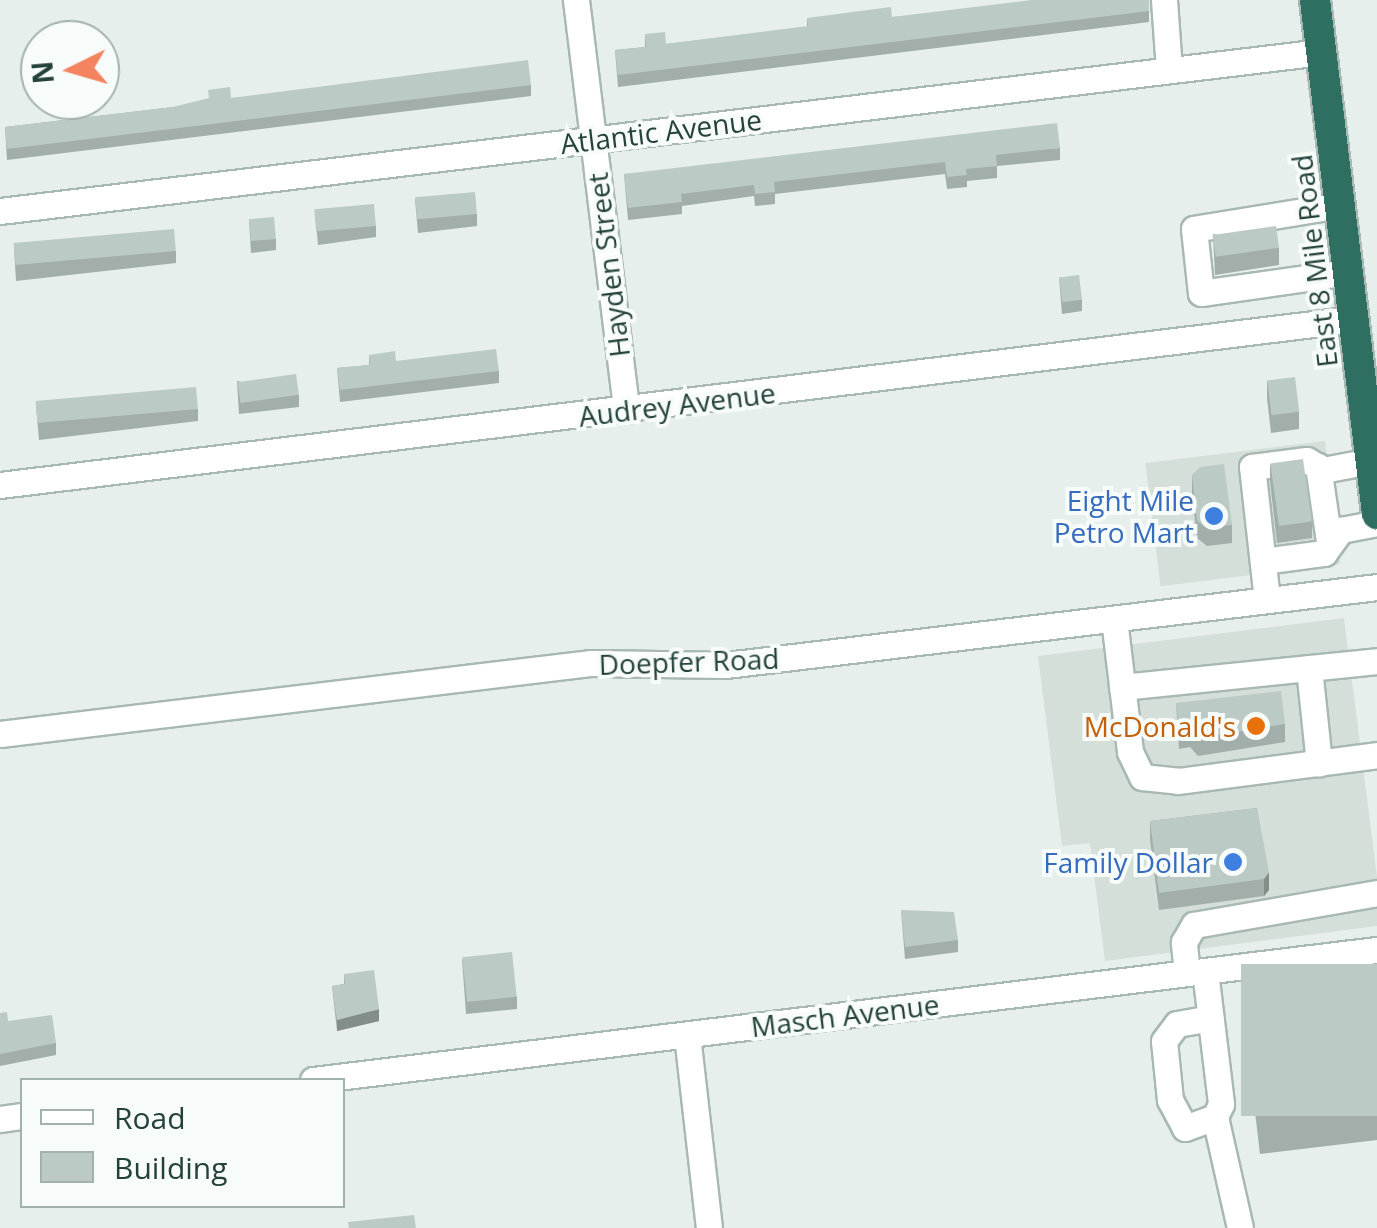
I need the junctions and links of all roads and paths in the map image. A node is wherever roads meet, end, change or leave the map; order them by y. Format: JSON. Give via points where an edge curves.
{"nodes":[{"id":1,"x":576,"y":0,"type":"edge"},
{"id":2,"x":1164,"y":0,"type":"edge"},
{"id":3,"x":1315,"y":0,"type":"edge"},
{"id":4,"x":1322,"y":52,"type":"junction"},
{"id":5,"x":1169,"y":70,"type":"junction"},
{"id":6,"x":593,"y":140,"type":"junction"},
{"id":7,"x":1340,"y":206,"type":"junction"},
{"id":8,"x":0,"y":211,"type":"edge"},
{"id":9,"x":1348,"y":272,"type":"junction"},
{"id":10,"x":1353,"y":319,"type":"junction"},
{"id":11,"x":1368,"y":367,"type":"edge"},
{"id":12,"x":626,"y":410,"type":"junction"},
{"id":13,"x":1370,"y":461,"type":"junction"},
{"id":14,"x":1318,"y":466,"type":"junction"},
{"id":15,"x":0,"y":485,"type":"edge"},
{"id":16,"x":1377,"y":514,"type":"edge"},
{"id":17,"x":1377,"y":523,"type":"edge"},
{"id":18,"x":1329,"y":541,"type":"junction"},
{"id":19,"x":1263,"y":561,"type":"junction"},
{"id":20,"x":1377,"y":587,"type":"edge"},
{"id":21,"x":1268,"y":600,"type":"junction"},
{"id":22,"x":1114,"y":619,"type":"junction"},
{"id":23,"x":1377,"y":662,"type":"edge"},
{"id":24,"x":1309,"y":668,"type":"junction"},
{"id":25,"x":1122,"y":687,"type":"junction"},
{"id":26,"x":0,"y":734,"type":"edge"},
{"id":27,"x":1377,"y":755,"type":"edge"},
{"id":28,"x":1319,"y":763,"type":"junction"},
{"id":29,"x":1377,"y":893,"type":"edge"},
{"id":30,"x":1377,"y":950,"type":"edge"},
{"id":31,"x":1196,"y":972,"type":"junction"},
{"id":32,"x":1210,"y":1018,"type":"junction"},
{"id":33,"x":687,"y":1035,"type":"junction"},
{"id":34,"x":330,"y":1078,"type":"edge"},
{"id":35,"x":1215,"y":1117,"type":"junction"},
{"id":36,"x":709,"y":1228,"type":"edge"},
{"id":37,"x":1240,"y":1228,"type":"edge"}],
"edges":[{"from":1,"to":6,"type":"street","name":"Hayden Street"},
{"from":2,"to":5,"type":"street"},
{"from":3,"to":4,"type":"highway","name":"East 8 Mile Road"},
{"from":4,"to":5,"type":"street","name":"Atlantic Avenue"},
{"from":4,"to":7,"type":"highway","name":"East 8 Mile Road"},
{"from":5,"to":6,"type":"street","name":"Atlantic Avenue"},
{"from":6,"to":8,"type":"street","name":"Atlantic Avenue"},
{"from":6,"to":12,"type":"street","name":"Hayden Street"},
{"from":7,"to":9,"type":"highway","name":"East 8 Mile Road"},
{"from":7,"to":9,"type":"street","via":[[1194,229],[1201,293]]},
{"from":9,"to":10,"type":"highway","name":"East 8 Mile Road"},
{"from":10,"to":11,"type":"highway","name":"East 8 Mile Road"},
{"from":10,"to":12,"type":"street","name":"Audrey Avenue"},
{"from":11,"to":13,"type":"highway","name":"East 8 Mile Road"},
{"from":12,"to":15,"type":"street","name":"Audrey Avenue"},
{"from":13,"to":14,"type":"street"},
{"from":13,"to":16,"type":"highway","name":"East 8 Mile Road"},
{"from":14,"to":18,"type":"street"},
{"from":14,"to":19,"type":"street","via":[[1307,460],[1252,467]]},
{"from":17,"to":18,"type":"street","via":[[1340,530]]},
{"from":18,"to":19,"type":"street","via":[[1324,553]]},
{"from":19,"to":21,"type":"street"},
{"from":20,"to":21,"type":"street","name":"Doepfer Road"},
{"from":21,"to":22,"type":"street","name":"Doepfer Road"},
{"from":22,"to":25,"type":"street"},
{"from":22,"to":26,"type":"street","name":"Doepfer Road","via":[[726,665],[590,664]]},
{"from":23,"to":24,"type":"street"},
{"from":24,"to":25,"type":"street"},
{"from":24,"to":28,"type":"street"},
{"from":25,"to":28,"type":"street","via":[[1130,752],[1142,777],[1178,781]]},
{"from":27,"to":28,"type":"street"},
{"from":29,"to":31,"type":"street","via":[[1194,924],[1184,942]]},
{"from":30,"to":31,"type":"street","name":"Masch Avenue"},
{"from":31,"to":32,"type":"street"},
{"from":31,"to":33,"type":"street","name":"Masch Avenue"},
{"from":32,"to":35,"type":"street","via":[[1220,1104]]},
{"from":32,"to":35,"type":"street","via":[[1177,1024],[1164,1041],[1174,1118],[1186,1128]]},
{"from":33,"to":34,"type":"street","name":"Masch Avenue"},
{"from":33,"to":36,"type":"street"},
{"from":35,"to":37,"type":"street"}]}
